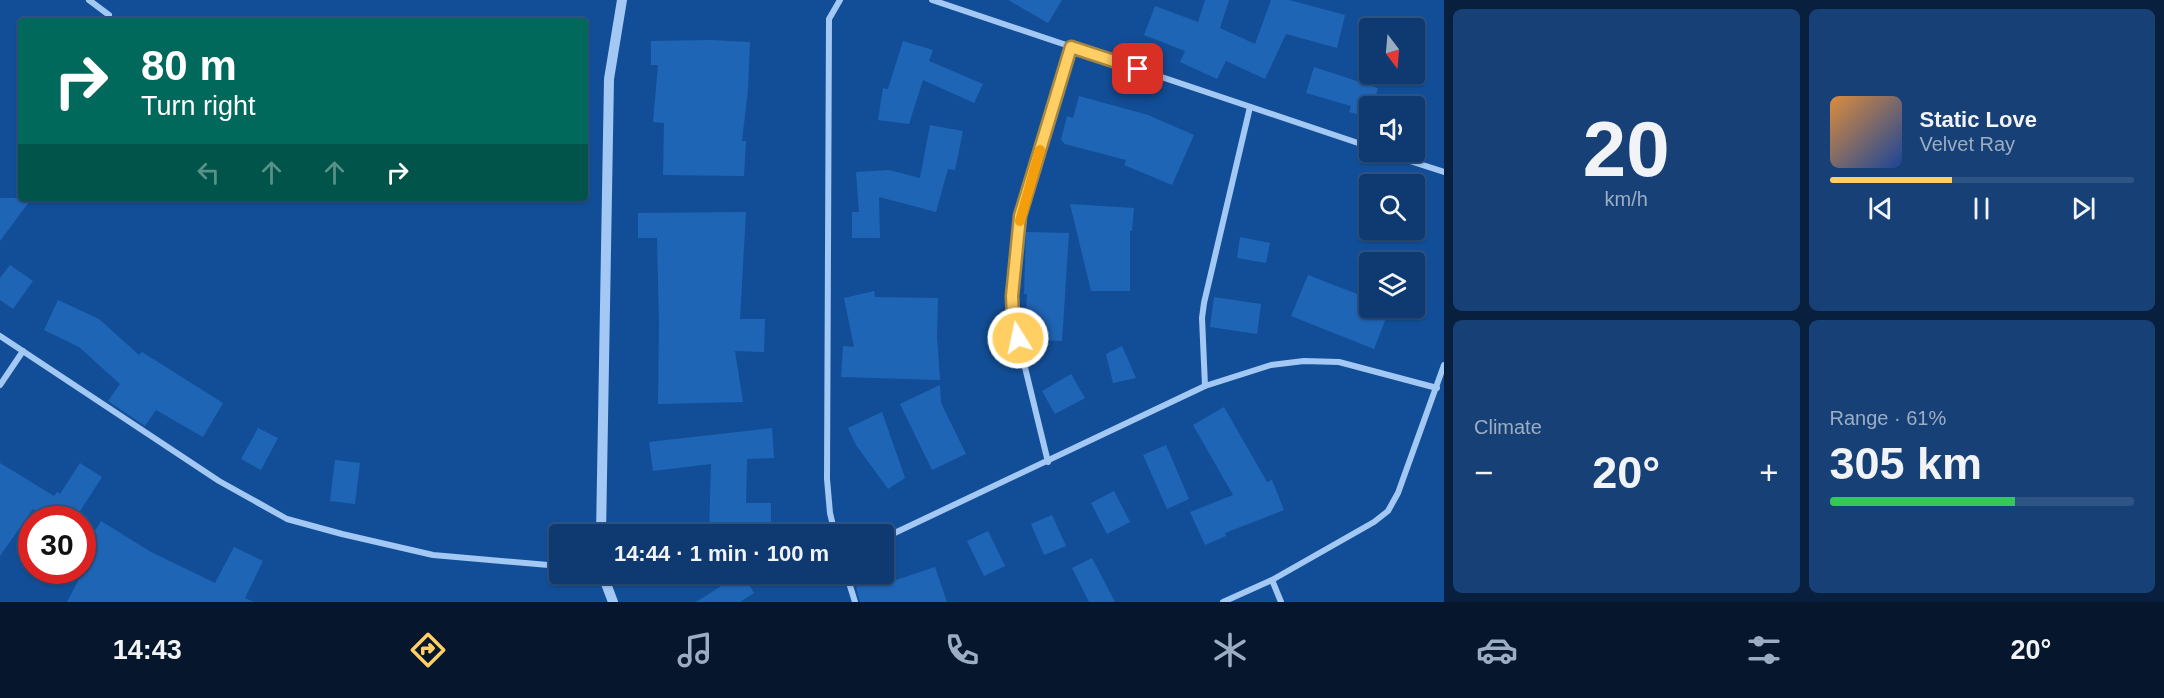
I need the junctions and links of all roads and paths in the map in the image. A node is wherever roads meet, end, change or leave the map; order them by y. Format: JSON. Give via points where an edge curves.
{"nodes":[{"id":1,"x":89,"y":0,"type":"edge"},
{"id":2,"x":622,"y":0,"type":"edge"},
{"id":3,"x":840,"y":0,"type":"edge"},
{"id":4,"x":932,"y":0,"type":"edge"},
{"id":5,"x":109,"y":15,"type":"dead end"},
{"id":6,"x":1071,"y":47,"type":"junction"},
{"id":7,"x":1250,"y":107,"type":"junction"},
{"id":8,"x":1359,"y":143,"type":"edge"},
{"id":9,"x":1413,"y":162,"type":"edge"},
{"id":10,"x":1444,"y":172,"type":"edge"},
{"id":11,"x":0,"y":336,"type":"edge"},
{"id":12,"x":23,"y":351,"type":"junction"},
{"id":13,"x":1444,"y":365,"type":"edge"},
{"id":14,"x":0,"y":385,"type":"edge"},
{"id":15,"x":1205,"y":386,"type":"junction"},
{"id":16,"x":1437,"y":388,"type":"junction"},
{"id":17,"x":1048,"y":462,"type":"junction"},
{"id":18,"x":601,"y":524,"type":"edge"},
{"id":19,"x":833,"y":524,"type":"edge"},
{"id":20,"x":894,"y":533,"type":"edge"},
{"id":21,"x":549,"y":565,"type":"edge"},
{"id":22,"x":1272,"y":580,"type":"junction"},
{"id":23,"x":606,"y":584,"type":"edge"},
{"id":24,"x":849,"y":584,"type":"edge"},
{"id":25,"x":613,"y":602,"type":"edge"},
{"id":26,"x":855,"y":602,"type":"edge"},
{"id":27,"x":1223,"y":602,"type":"edge"},
{"id":28,"x":1281,"y":602,"type":"edge"}],
"edges":[{"from":1,"to":5,"type":"street"},
{"from":2,"to":18,"type":"street","via":[[609,79]]},
{"from":3,"to":19,"type":"street","via":[[829,19],[827,479]]},
{"from":4,"to":6,"type":"street"},
{"from":6,"to":7,"type":"street"},
{"from":6,"to":17,"type":"street","via":[[1020,216],[1012,296],[1013,318]]},
{"from":7,"to":8,"type":"street"},
{"from":7,"to":15,"type":"street","via":[[1203,303]]},
{"from":9,"to":10,"type":"street"},
{"from":11,"to":12,"type":"street"},
{"from":12,"to":14,"type":"street"},
{"from":12,"to":21,"type":"street","via":[[219,482],[287,519],[433,555]]},
{"from":13,"to":16,"type":"street"},
{"from":15,"to":16,"type":"street","via":[[1271,365],[1304,361],[1339,362]]},
{"from":15,"to":17,"type":"street"},
{"from":16,"to":22,"type":"street","via":[[1388,511]]},
{"from":17,"to":20,"type":"street"},
{"from":22,"to":27,"type":"street"},
{"from":22,"to":28,"type":"street"},
{"from":23,"to":25,"type":"street"},
{"from":24,"to":26,"type":"street"}]}
